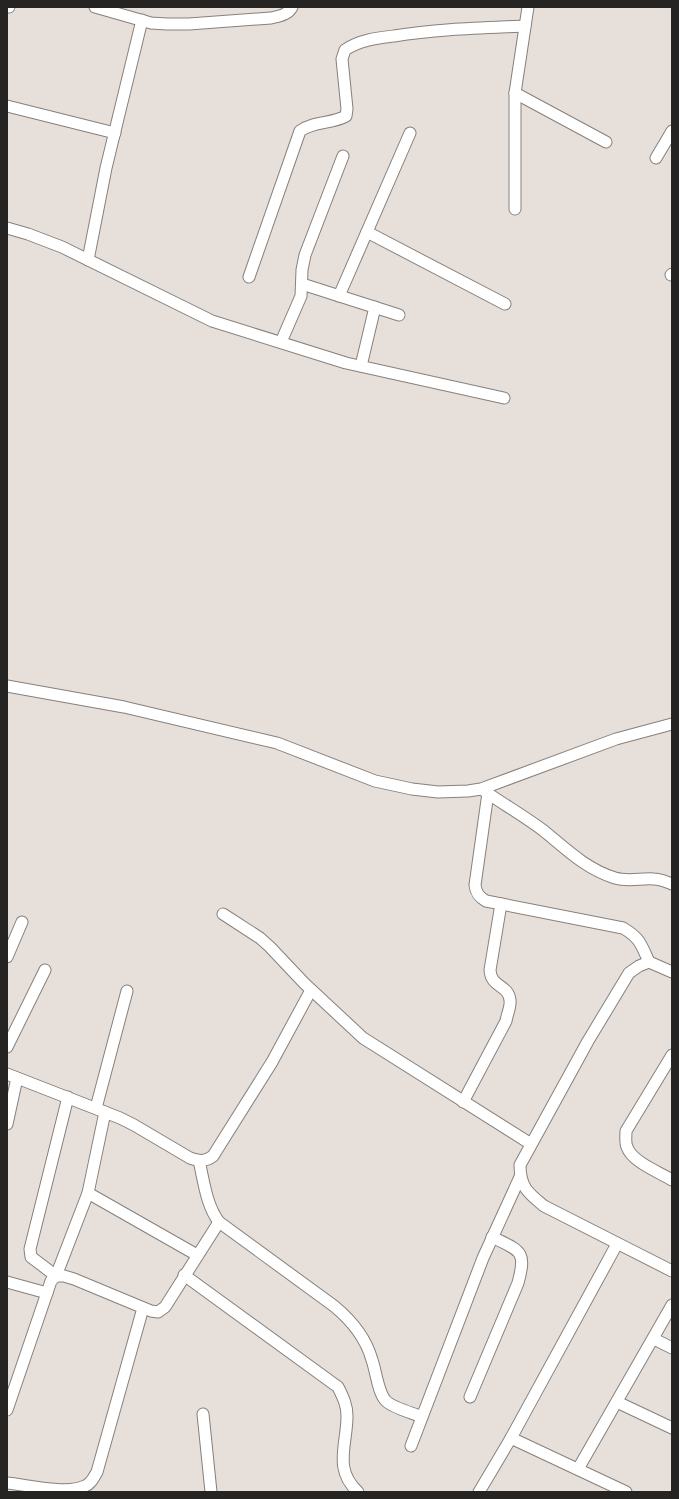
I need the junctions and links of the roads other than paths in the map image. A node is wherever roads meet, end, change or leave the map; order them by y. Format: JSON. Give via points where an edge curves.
{"nodes":[{"id":1,"x":95,"y":7,"type":"edge"},
{"id":2,"x":292,"y":7,"type":"edge"},
{"id":3,"x":528,"y":7,"type":"edge"},
{"id":4,"x":136,"y":15,"type":"edge"},
{"id":5,"x":525,"y":26,"type":"junction"},
{"id":6,"x":515,"y":93,"type":"junction"},
{"id":7,"x":7,"y":106,"type":"edge"},
{"id":8,"x":672,"y":131,"type":"edge"},
{"id":9,"x":115,"y":133,"type":"junction"},
{"id":10,"x":410,"y":133,"type":"dead end"},
{"id":11,"x":606,"y":142,"type":"dead end"},
{"id":12,"x":343,"y":156,"type":"dead end"},
{"id":13,"x":656,"y":158,"type":"dead end"},
{"id":14,"x":515,"y":209,"type":"dead end"},
{"id":15,"x":7,"y":228,"type":"edge"},
{"id":16,"x":367,"y":232,"type":"junction"},
{"id":17,"x":88,"y":260,"type":"junction"},
{"id":18,"x":249,"y":277,"type":"dead end"},
{"id":19,"x":302,"y":284,"type":"junction"},
{"id":20,"x":339,"y":296,"type":"junction"},
{"id":21,"x":505,"y":304,"type":"dead end"},
{"id":22,"x":375,"y":307,"type":"junction"},
{"id":23,"x":398,"y":315,"type":"dead end"},
{"id":24,"x":281,"y":342,"type":"junction"},
{"id":25,"x":361,"y":366,"type":"junction"},
{"id":26,"x":504,"y":398,"type":"dead end"},
{"id":27,"x":7,"y":686,"type":"edge"},
{"id":28,"x":672,"y":724,"type":"edge"},
{"id":29,"x":485,"y":791,"type":"junction"},
{"id":30,"x":672,"y":884,"type":"edge"},
{"id":31,"x":501,"y":904,"type":"junction"},
{"id":32,"x":223,"y":914,"type":"dead end"},
{"id":33,"x":22,"y":922,"type":"dead end"},
{"id":34,"x":7,"y":957,"type":"edge"},
{"id":35,"x":649,"y":962,"type":"junction"},
{"id":36,"x":45,"y":970,"type":"dead end"},
{"id":37,"x":672,"y":972,"type":"edge"},
{"id":38,"x":311,"y":990,"type":"junction"},
{"id":39,"x":127,"y":991,"type":"dead end"},
{"id":40,"x":7,"y":1047,"type":"edge"},
{"id":41,"x":672,"y":1055,"type":"edge"},
{"id":42,"x":12,"y":1076,"type":"edge"},
{"id":43,"x":68,"y":1097,"type":"junction"},
{"id":44,"x":463,"y":1102,"type":"junction"},
{"id":45,"x":100,"y":1110,"type":"junction"},
{"id":46,"x":7,"y":1124,"type":"edge"},
{"id":47,"x":531,"y":1144,"type":"junction"},
{"id":48,"x":199,"y":1161,"type":"junction"},
{"id":49,"x":520,"y":1177,"type":"junction"},
{"id":50,"x":672,"y":1180,"type":"edge"},
{"id":51,"x":88,"y":1193,"type":"junction"},
{"id":52,"x":219,"y":1222,"type":"junction"},
{"id":53,"x":492,"y":1237,"type":"junction"},
{"id":54,"x":617,"y":1244,"type":"junction"},
{"id":55,"x":197,"y":1255,"type":"junction"},
{"id":56,"x":672,"y":1272,"type":"edge"},
{"id":57,"x":184,"y":1275,"type":"junction"},
{"id":58,"x":56,"y":1276,"type":"junction"},
{"id":59,"x":7,"y":1282,"type":"edge"},
{"id":60,"x":47,"y":1293,"type":"junction"},
{"id":61,"x":672,"y":1306,"type":"edge"},
{"id":62,"x":143,"y":1308,"type":"junction"},
{"id":63,"x":654,"y":1339,"type":"junction"},
{"id":64,"x":672,"y":1348,"type":"edge"},
{"id":65,"x":10,"y":1389,"type":"edge"},
{"id":66,"x":470,"y":1397,"type":"dead end"},
{"id":67,"x":617,"y":1402,"type":"junction"},
{"id":68,"x":7,"y":1410,"type":"edge"},
{"id":69,"x":203,"y":1414,"type":"dead end"},
{"id":70,"x":422,"y":1417,"type":"junction"},
{"id":71,"x":672,"y":1428,"type":"edge"},
{"id":72,"x":511,"y":1438,"type":"junction"},
{"id":73,"x":411,"y":1446,"type":"dead end"},
{"id":74,"x":578,"y":1470,"type":"junction"},
{"id":75,"x":7,"y":1483,"type":"edge"},
{"id":76,"x":211,"y":1492,"type":"edge"},
{"id":77,"x":358,"y":1492,"type":"edge"},
{"id":78,"x":479,"y":1492,"type":"edge"},
{"id":79,"x":626,"y":1492,"type":"edge"}],
"edges":[{"from":1,"to":4,"type":"street"},
{"from":2,"to":4,"type":"street","via":[[284,15],[271,18],[189,24],[167,24]]},
{"from":3,"to":5,"type":"street"},
{"from":4,"to":9,"type":"street"},
{"from":5,"to":6,"type":"street"},
{"from":5,"to":18,"type":"street","via":[[424,31],[359,42],[345,50],[342,59],[346,116],[300,131]]},
{"from":6,"to":11,"type":"street"},
{"from":6,"to":14,"type":"street"},
{"from":7,"to":9,"type":"street"},
{"from":8,"to":13,"type":"street"},
{"from":9,"to":17,"type":"street"},
{"from":10,"to":16,"type":"street"},
{"from":12,"to":19,"type":"street","via":[[305,255]]},
{"from":15,"to":17,"type":"street","via":[[28,234]]},
{"from":16,"to":20,"type":"street"},
{"from":16,"to":21,"type":"street"},
{"from":17,"to":24,"type":"street","via":[[212,321]]},
{"from":19,"to":20,"type":"street"},
{"from":19,"to":24,"type":"street","via":[[301,296]]},
{"from":20,"to":22,"type":"street"},
{"from":22,"to":23,"type":"street"},
{"from":22,"to":25,"type":"street"},
{"from":24,"to":25,"type":"street"},
{"from":25,"to":26,"type":"street"},
{"from":27,"to":29,"type":"street","via":[[124,707],[277,743],[375,781],[438,792]]},
{"from":28,"to":29,"type":"street","via":[[616,739]]},
{"from":29,"to":30,"type":"street","via":[[544,832],[575,858],[596,870],[624,880],[654,879]]},
{"from":29,"to":31,"type":"street","via":[[475,885],[480,897]]},
{"from":31,"to":35,"type":"street","via":[[623,928],[640,942]]},
{"from":31,"to":44,"type":"street","via":[[490,977],[509,996],[509,1009],[506,1021]]},
{"from":32,"to":38,"type":"street","via":[[260,938]]},
{"from":33,"to":34,"type":"street"},
{"from":35,"to":37,"type":"street"},
{"from":35,"to":47,"type":"street","via":[[629,973]]},
{"from":36,"to":40,"type":"street"},
{"from":38,"to":44,"type":"street","via":[[363,1038]]},
{"from":38,"to":48,"type":"street","via":[[263,1076],[213,1156],[208,1160]]},
{"from":39,"to":45,"type":"street"},
{"from":41,"to":50,"type":"street","via":[[626,1132],[626,1145],[630,1154]]},
{"from":42,"to":43,"type":"street"},
{"from":42,"to":46,"type":"street"},
{"from":43,"to":45,"type":"street"},
{"from":43,"to":58,"type":"street","via":[[30,1249],[31,1257]]},
{"from":44,"to":47,"type":"street"},
{"from":45,"to":48,"type":"street","via":[[134,1125]]},
{"from":45,"to":51,"type":"street"},
{"from":47,"to":49,"type":"street","via":[[520,1165]]},
{"from":48,"to":52,"type":"street","via":[[210,1205]]},
{"from":49,"to":53,"type":"street"},
{"from":49,"to":54,"type":"street","via":[[524,1187],[544,1206]]},
{"from":51,"to":55,"type":"street"},
{"from":51,"to":58,"type":"street"},
{"from":52,"to":55,"type":"street"},
{"from":52,"to":70,"type":"street","via":[[347,1316],[372,1359],[386,1401]]},
{"from":53,"to":66,"type":"street","via":[[519,1253],[522,1268]]},
{"from":53,"to":70,"type":"street"},
{"from":54,"to":56,"type":"street"},
{"from":54,"to":72,"type":"street"},
{"from":55,"to":57,"type":"street"},
{"from":57,"to":62,"type":"street","via":[[165,1306],[158,1312]]},
{"from":57,"to":77,"type":"street","via":[[338,1387],[347,1416],[342,1460],[345,1476]]},
{"from":58,"to":60,"type":"street","via":[[51,1281]]},
{"from":58,"to":62,"type":"street","via":[[74,1279]]},
{"from":59,"to":60,"type":"street"},
{"from":60,"to":65,"type":"street"},
{"from":61,"to":63,"type":"street"},
{"from":62,"to":75,"type":"street","via":[[93,1480],[86,1486],[75,1489]]},
{"from":63,"to":64,"type":"street"},
{"from":63,"to":67,"type":"street"},
{"from":65,"to":68,"type":"street"},
{"from":67,"to":71,"type":"street"},
{"from":67,"to":74,"type":"street"},
{"from":69,"to":76,"type":"street"},
{"from":70,"to":73,"type":"street"},
{"from":72,"to":74,"type":"street"},
{"from":72,"to":78,"type":"street"},
{"from":74,"to":79,"type":"street"}]}
